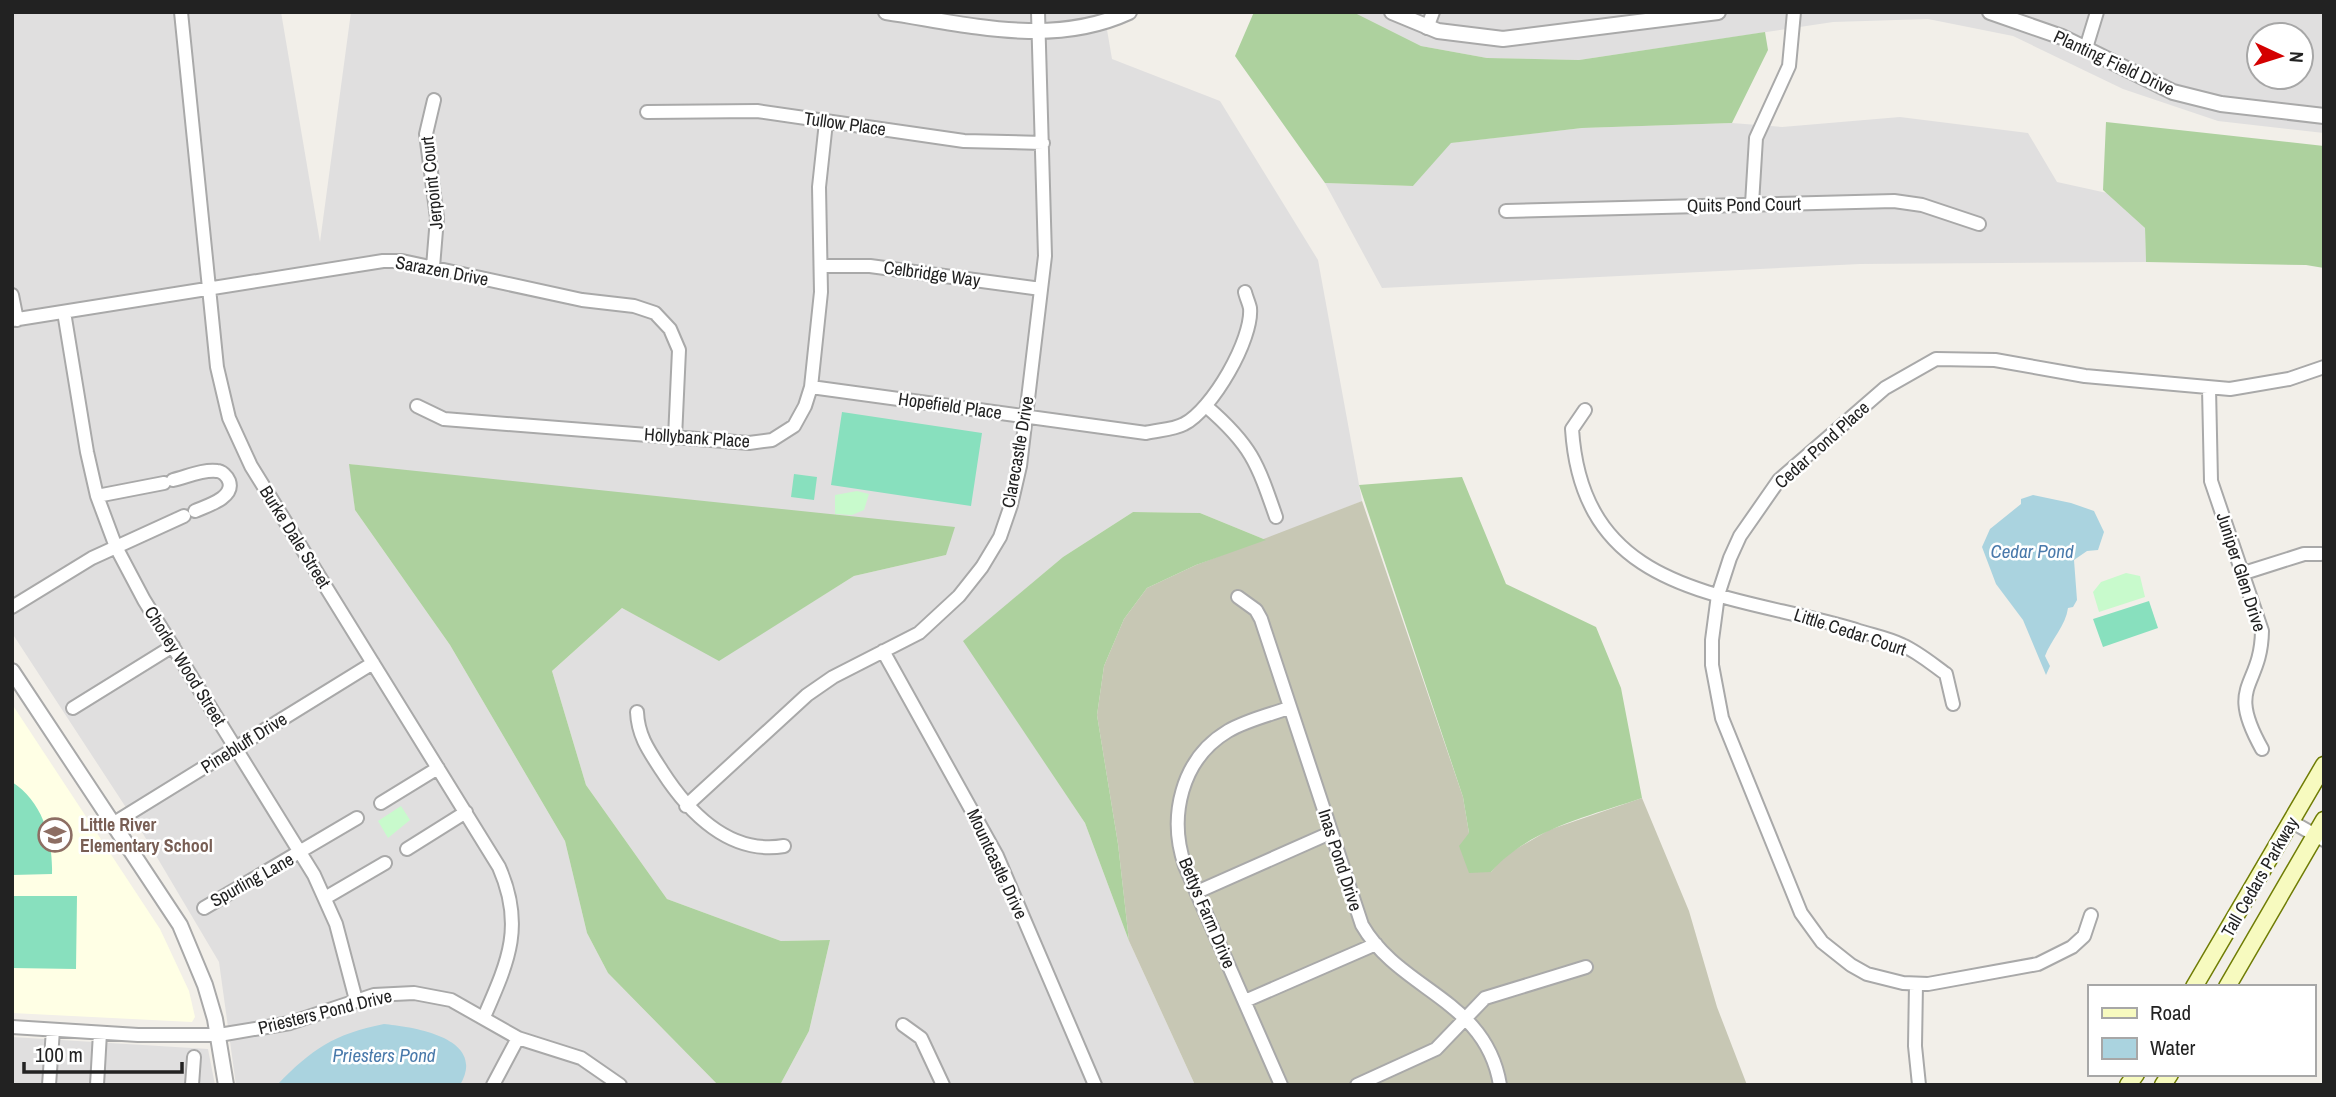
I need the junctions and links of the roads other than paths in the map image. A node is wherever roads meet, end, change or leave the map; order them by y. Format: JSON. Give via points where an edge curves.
{"nodes":[{"id":1,"x":181,"y":12,"type":"edge"},
{"id":2,"x":886,"y":12,"type":"edge"},
{"id":3,"x":1038,"y":12,"type":"edge"},
{"id":4,"x":1129,"y":12,"type":"edge"},
{"id":5,"x":1392,"y":12,"type":"edge"},
{"id":6,"x":1433,"y":12,"type":"edge"},
{"id":7,"x":1718,"y":12,"type":"edge"},
{"id":8,"x":1794,"y":12,"type":"edge"},
{"id":9,"x":1990,"y":12,"type":"edge"},
{"id":10,"x":2096,"y":12,"type":"edge"},
{"id":11,"x":1663,"y":16,"type":"edge"},
{"id":12,"x":1615,"y":19,"type":"edge"},
{"id":13,"x":1427,"y":28,"type":"junction"},
{"id":14,"x":1040,"y":33,"type":"junction"},
{"id":15,"x":2086,"y":48,"type":"junction"},
{"id":16,"x":434,"y":100,"type":"dead end"},
{"id":17,"x":647,"y":112,"type":"dead end"},
{"id":18,"x":2324,"y":116,"type":"edge"},
{"id":19,"x":826,"y":122,"type":"junction"},
{"id":20,"x":1043,"y":143,"type":"junction"},
{"id":21,"x":1752,"y":204,"type":"junction"},
{"id":22,"x":1506,"y":211,"type":"dead end"},
{"id":23,"x":1979,"y":224,"type":"dead end"},
{"id":24,"x":433,"y":267,"type":"junction"},
{"id":25,"x":822,"y":267,"type":"junction"},
{"id":26,"x":208,"y":289,"type":"junction"},
{"id":27,"x":1041,"y":289,"type":"junction"},
{"id":28,"x":1245,"y":292,"type":"dead end"},
{"id":29,"x":12,"y":295,"type":"edge"},
{"id":30,"x":64,"y":312,"type":"junction"},
{"id":31,"x":15,"y":320,"type":"edge"},
{"id":32,"x":2324,"y":367,"type":"edge"},
{"id":33,"x":811,"y":387,"type":"junction"},
{"id":34,"x":2209,"y":388,"type":"junction"},
{"id":35,"x":417,"y":406,"type":"dead end"},
{"id":36,"x":1207,"y":407,"type":"junction"},
{"id":37,"x":1585,"y":410,"type":"dead end"},
{"id":38,"x":1025,"y":416,"type":"junction"},
{"id":39,"x":675,"y":438,"type":"junction"},
{"id":40,"x":251,"y":466,"type":"junction"},
{"id":41,"x":228,"y":478,"type":"junction"},
{"id":42,"x":97,"y":496,"type":"junction"},
{"id":43,"x":1276,"y":517,"type":"dead end"},
{"id":44,"x":116,"y":547,"type":"junction"},
{"id":45,"x":2321,"y":554,"type":"dead end"},
{"id":46,"x":2244,"y":573,"type":"junction"},
{"id":47,"x":1718,"y":595,"type":"junction"},
{"id":48,"x":1238,"y":597,"type":"dead end"},
{"id":49,"x":12,"y":607,"type":"edge"},
{"id":50,"x":173,"y":646,"type":"junction"},
{"id":51,"x":883,"y":651,"type":"junction"},
{"id":52,"x":373,"y":663,"type":"junction"},
{"id":53,"x":12,"y":671,"type":"edge"},
{"id":54,"x":1953,"y":704,"type":"dead end"},
{"id":55,"x":73,"y":708,"type":"dead end"},
{"id":56,"x":1290,"y":708,"type":"junction"},
{"id":57,"x":636,"y":712,"type":"dead end"},
{"id":58,"x":236,"y":748,"type":"junction"},
{"id":59,"x":2262,"y":749,"type":"dead end"},
{"id":60,"x":2324,"y":765,"type":"edge"},
{"id":61,"x":438,"y":768,"type":"junction"},
{"id":62,"x":381,"y":803,"type":"dead end"},
{"id":63,"x":686,"y":806,"type":"junction"},
{"id":64,"x":466,"y":813,"type":"junction"},
{"id":65,"x":357,"y":818,"type":"dead end"},
{"id":66,"x":2324,"y":820,"type":"edge"},
{"id":67,"x":2292,"y":822,"type":"junction"},
{"id":68,"x":114,"y":823,"type":"junction"},
{"id":69,"x":1331,"y":834,"type":"junction"},
{"id":70,"x":2319,"y":837,"type":"edge"},
{"id":71,"x":784,"y":846,"type":"dead end"},
{"id":72,"x":407,"y":849,"type":"dead end"},
{"id":73,"x":301,"y":853,"type":"junction"},
{"id":74,"x":385,"y":863,"type":"dead end"},
{"id":75,"x":1197,"y":892,"type":"junction"},
{"id":76,"x":325,"y":898,"type":"junction"},
{"id":77,"x":204,"y":908,"type":"dead end"},
{"id":78,"x":2091,"y":915,"type":"dead end"},
{"id":79,"x":1376,"y":944,"type":"junction"},
{"id":80,"x":1586,"y":967,"type":"dead end"},
{"id":81,"x":1916,"y":984,"type":"junction"},
{"id":82,"x":2195,"y":985,"type":"edge"},
{"id":83,"x":2228,"y":985,"type":"edge"},
{"id":84,"x":356,"y":1000,"type":"junction"},
{"id":85,"x":1245,"y":1001,"type":"junction"},
{"id":86,"x":484,"y":1017,"type":"junction"},
{"id":87,"x":1465,"y":1019,"type":"junction"},
{"id":88,"x":903,"y":1025,"type":"dead end"},
{"id":89,"x":12,"y":1027,"type":"edge"},
{"id":90,"x":52,"y":1030,"type":"junction"},
{"id":91,"x":100,"y":1032,"type":"junction"},
{"id":92,"x":219,"y":1035,"type":"junction"},
{"id":93,"x":518,"y":1038,"type":"junction"},
{"id":94,"x":194,"y":1057,"type":"dead end"},
{"id":95,"x":49,"y":1085,"type":"edge"},
{"id":96,"x":97,"y":1085,"type":"edge"},
{"id":97,"x":192,"y":1085,"type":"edge"},
{"id":98,"x":226,"y":1085,"type":"edge"},
{"id":99,"x":494,"y":1085,"type":"edge"},
{"id":100,"x":620,"y":1085,"type":"edge"},
{"id":101,"x":943,"y":1085,"type":"edge"},
{"id":102,"x":1095,"y":1085,"type":"edge"},
{"id":103,"x":1281,"y":1085,"type":"edge"},
{"id":104,"x":1357,"y":1085,"type":"edge"},
{"id":105,"x":1500,"y":1085,"type":"edge"},
{"id":106,"x":1919,"y":1085,"type":"edge"}],
"edges":[{"from":1,"to":26,"type":"street","name":"Burke Dale Street"},
{"from":2,"to":14,"type":"street"},
{"from":3,"to":14,"type":"street","name":"Clarecastle Drive"},
{"from":4,"to":14,"type":"street","via":[[1080,29]]},
{"from":5,"to":13,"type":"street"},
{"from":6,"to":13,"type":"street"},
{"from":7,"to":11,"type":"street"},
{"from":8,"to":21,"type":"street","via":[[1789,66],[1756,138]]},
{"from":9,"to":15,"type":"street","name":"Planting Field Drive"},
{"from":10,"to":15,"type":"street"},
{"from":11,"to":12,"type":"street"},
{"from":12,"to":13,"type":"street","via":[[1503,39]]},
{"from":14,"to":20,"type":"street","name":"Clarecastle Drive"},
{"from":15,"to":18,"type":"street","name":"Planting Field Drive","via":[[2146,81],[2193,98]]},
{"from":16,"to":24,"type":"street","name":"Jerpoint Court","via":[[425,134],[437,218]]},
{"from":17,"to":19,"type":"street","name":"Tullow Place","via":[[757,111]]},
{"from":19,"to":20,"type":"street","name":"Tullow Place","via":[[964,141]]},
{"from":19,"to":25,"type":"street","name":"Hollybank Place","via":[[819,187]]},
{"from":20,"to":27,"type":"street","name":"Clarecastle Drive","via":[[1045,256]]},
{"from":21,"to":22,"type":"street","name":"Quits Pond Court"},
{"from":21,"to":23,"type":"street","name":"Quits Pond Court","via":[[1901,201]]},
{"from":24,"to":26,"type":"street","name":"Sarazen Drive","via":[[383,261]]},
{"from":24,"to":39,"type":"street","name":"Sarazen Drive","via":[[655,313],[670,329],[679,350]]},
{"from":25,"to":27,"type":"street","name":"Celbridge Way","via":[[870,266]]},
{"from":25,"to":33,"type":"street","name":"Hollybank Place"},
{"from":26,"to":30,"type":"street","name":"Sarazen Drive"},
{"from":26,"to":40,"type":"street","name":"Burke Dale Street","via":[[222,393]]},
{"from":27,"to":38,"type":"street","name":"Clarecastle Drive"},
{"from":28,"to":36,"type":"street","name":"Hopefield Place","via":[[1250,309],[1241,346]]},
{"from":29,"to":31,"type":"street"},
{"from":30,"to":31,"type":"street","name":"Sarazen Drive"},
{"from":30,"to":42,"type":"street","name":"Chorley Wood Street"},
{"from":32,"to":34,"type":"street","name":"Cedar Pond Place","via":[[2253,387]]},
{"from":33,"to":38,"type":"street","name":"Hopefield Place"},
{"from":33,"to":39,"type":"street","name":"Hollybank Place","via":[[800,418],[772,440]]},
{"from":34,"to":46,"type":"street","name":"Juniper Glen Drive","via":[[2211,481]]},
{"from":34,"to":47,"type":"street","name":"Cedar Pond Place","via":[[2085,376],[1995,360],[1936,359],[1885,388],[1779,480],[1740,536]]},
{"from":35,"to":39,"type":"street","name":"Hollybank Place","via":[[444,419]]},
{"from":36,"to":38,"type":"street","name":"Hopefield Place","via":[[1183,425],[1146,433]]},
{"from":36,"to":43,"type":"street","via":[[1252,452]]},
{"from":37,"to":47,"type":"street","name":"Little Cedar Court","via":[[1572,429],[1573,447],[1582,486],[1603,525],[1650,569],[1687,587]]},
{"from":38,"to":51,"type":"street","name":"Clarecastle Drive","via":[[1012,505],[982,567],[919,633]]},
{"from":40,"to":41,"type":"street"},
{"from":40,"to":52,"type":"street","name":"Burke Dale Street"},
{"from":41,"to":42,"type":"street","via":[[212,471]]},
{"from":41,"to":44,"type":"street","via":[[230,486],[224,496]]},
{"from":42,"to":44,"type":"street","name":"Chorley Wood Street"},
{"from":44,"to":49,"type":"street"},
{"from":44,"to":50,"type":"street","name":"Chorley Wood Street"},
{"from":45,"to":46,"type":"street","via":[[2304,554]]},
{"from":46,"to":59,"type":"street","name":"Juniper Glen Drive","via":[[2262,631],[2262,647],[2244,692],[2244,708]]},
{"from":47,"to":54,"type":"street","name":"Little Cedar Court","via":[[1902,644],[1947,674]]},
{"from":47,"to":81,"type":"street","name":"Cedar Pond Place","via":[[1712,665],[1722,718],[1801,912],[1822,943],[1851,965],[1885,980]]},
{"from":48,"to":56,"type":"street","name":"Inas Pond Drive","via":[[1261,619]]},
{"from":50,"to":55,"type":"street"},
{"from":50,"to":58,"type":"street","name":"Chorley Wood Street"},
{"from":51,"to":63,"type":"street","name":"Clarecastle Drive","via":[[807,695]]},
{"from":51,"to":102,"type":"street","name":"Mountcastle Drive","via":[[996,856]]},
{"from":52,"to":58,"type":"street","name":"Pinebluff Drive"},
{"from":52,"to":61,"type":"street","name":"Burke Dale Street"},
{"from":53,"to":68,"type":"street"},
{"from":56,"to":69,"type":"street","name":"Inas Pond Drive"},
{"from":56,"to":75,"type":"street","name":"Bettys Farm Drive","via":[[1242,724],[1218,738],[1189,773],[1178,805],[1179,849]]},
{"from":57,"to":63,"type":"street","via":[[640,736]]},
{"from":58,"to":68,"type":"street","name":"Pinebluff Drive"},
{"from":58,"to":73,"type":"street","name":"Chorley Wood Street"},
{"from":60,"to":67,"type":"main road","name":"Tall Cedars Parkway"},
{"from":61,"to":62,"type":"street"},
{"from":61,"to":64,"type":"street","name":"Burke Dale Street"},
{"from":63,"to":71,"type":"street","via":[[732,839],[758,849]]},
{"from":64,"to":72,"type":"street"},
{"from":64,"to":86,"type":"street","name":"Burke Dale Street","via":[[503,875],[513,918],[510,951]]},
{"from":65,"to":73,"type":"street","name":"Spurling Lane"},
{"from":66,"to":70,"type":"main road","name":"Tall Cedars Parkway"},
{"from":67,"to":70,"type":"street"},
{"from":67,"to":82,"type":"main road","name":"Tall Cedars Parkway"},
{"from":68,"to":92,"type":"street","via":[[180,925],[205,985]]},
{"from":69,"to":75,"type":"street"},
{"from":69,"to":79,"type":"street","name":"Inas Pond Drive","via":[[1357,915]]},
{"from":70,"to":83,"type":"main road","name":"Tall Cedars Parkway"},
{"from":73,"to":76,"type":"street","name":"Chorley Wood Street"},
{"from":73,"to":77,"type":"street","name":"Spurling Lane"},
{"from":74,"to":76,"type":"street"},
{"from":75,"to":85,"type":"street","name":"Bettys Farm Drive"},
{"from":76,"to":84,"type":"street","name":"Chorley Wood Street","via":[[345,951]]},
{"from":78,"to":81,"type":"street","name":"Cedar Pond Place","via":[[2084,936],[2038,964]]},
{"from":79,"to":85,"type":"street"},
{"from":79,"to":87,"type":"street","name":"Inas Pond Drive"},
{"from":80,"to":87,"type":"street","via":[[1485,998]]},
{"from":81,"to":106,"type":"street"},
{"from":84,"to":86,"type":"street","name":"Priesters Pond Drive","via":[[414,993],[452,1000]]},
{"from":84,"to":92,"type":"street","name":"Priesters Pond Drive","via":[[290,1023]]},
{"from":85,"to":103,"type":"street","name":"Bettys Farm Drive"},
{"from":86,"to":93,"type":"street","name":"Priesters Pond Drive"},
{"from":87,"to":104,"type":"street","via":[[1427,1055]]},
{"from":87,"to":105,"type":"street","name":"Inas Pond Drive","via":[[1489,1046]]},
{"from":88,"to":101,"type":"street","via":[[921,1038]]},
{"from":89,"to":90,"type":"street"},
{"from":90,"to":91,"type":"street"},
{"from":90,"to":95,"type":"street"},
{"from":91,"to":92,"type":"street","name":"Priesters Pond Drive"},
{"from":91,"to":96,"type":"street"},
{"from":92,"to":98,"type":"street"},
{"from":93,"to":99,"type":"street"},
{"from":93,"to":100,"type":"street","name":"Priesters Pond Drive","via":[[581,1058]]},
{"from":94,"to":97,"type":"street"}]}
